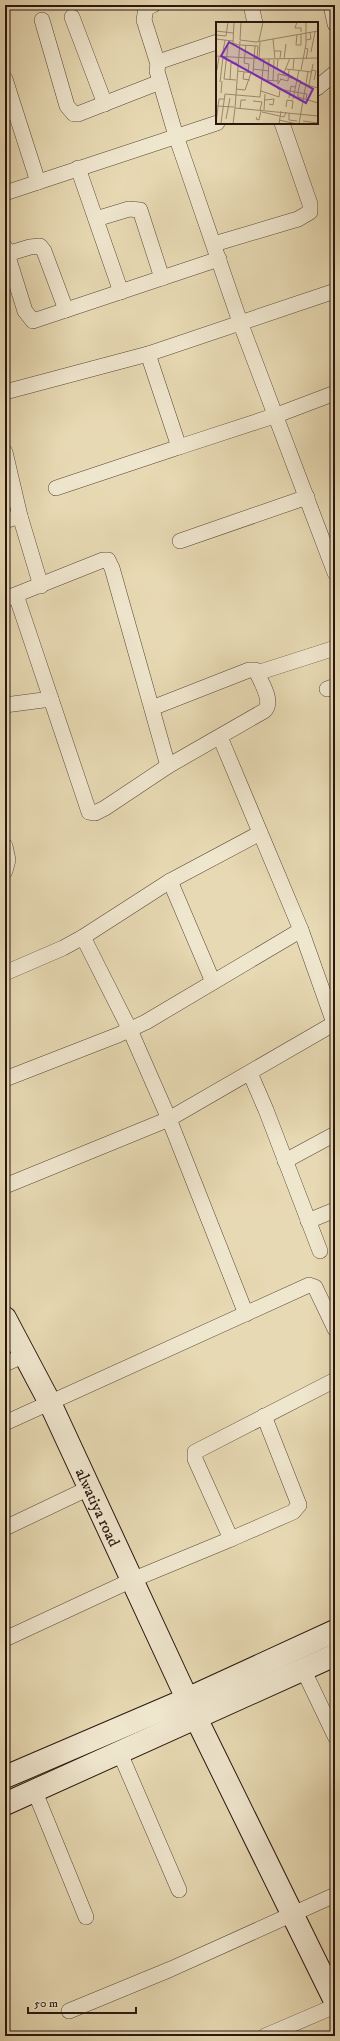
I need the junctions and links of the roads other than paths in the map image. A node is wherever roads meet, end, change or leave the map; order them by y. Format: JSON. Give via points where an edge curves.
{"nodes":[{"id":1,"x":153,"y":5,"type":"edge"},
{"id":2,"x":251,"y":5,"type":"edge"},
{"id":3,"x":331,"y":5,"type":"edge"},
{"id":4,"x":72,"y":17,"type":"dead end"},
{"id":5,"x":42,"y":20,"type":"dead end"},
{"id":6,"x":255,"y":22,"type":"edge"},
{"id":7,"x":335,"y":24,"type":"edge"},
{"id":8,"x":216,"y":42,"type":"edge"},
{"id":9,"x":158,"y":64,"type":"junction"},
{"id":10,"x":335,"y":72,"type":"edge"},
{"id":11,"x":5,"y":79,"type":"edge"},
{"id":12,"x":160,"y":82,"type":"junction"},
{"id":13,"x":318,"y":87,"type":"edge"},
{"id":14,"x":105,"y":104,"type":"junction"},
{"id":15,"x":216,"y":123,"type":"edge"},
{"id":16,"x":282,"y":124,"type":"edge"},
{"id":17,"x":176,"y":136,"type":"junction"},
{"id":18,"x":78,"y":168,"type":"junction"},
{"id":19,"x":38,"y":182,"type":"junction"},
{"id":20,"x":5,"y":193,"type":"edge"},
{"id":21,"x":96,"y":219,"type":"junction"},
{"id":22,"x":214,"y":244,"type":"junction"},
{"id":23,"x":6,"y":251,"type":"edge"},
{"id":24,"x":219,"y":259,"type":"junction"},
{"id":25,"x":162,"y":278,"type":"junction"},
{"id":26,"x":335,"y":291,"type":"edge"},
{"id":27,"x":122,"y":292,"type":"junction"},
{"id":28,"x":66,"y":310,"type":"junction"},
{"id":29,"x":240,"y":322,"type":"junction"},
{"id":30,"x":148,"y":354,"type":"junction"},
{"id":31,"x":5,"y":392,"type":"edge"},
{"id":32,"x":335,"y":393,"type":"edge"},
{"id":33,"x":276,"y":415,"type":"junction"},
{"id":34,"x":179,"y":447,"type":"junction"},
{"id":35,"x":5,"y":452,"type":"edge"},
{"id":36,"x":56,"y":488,"type":"dead end"},
{"id":37,"x":307,"y":497,"type":"junction"},
{"id":38,"x":20,"y":516,"type":"junction"},
{"id":39,"x":5,"y":521,"type":"edge"},
{"id":40,"x":180,"y":541,"type":"dead end"},
{"id":41,"x":335,"y":573,"type":"edge"},
{"id":42,"x":41,"y":586,"type":"junction"},
{"id":43,"x":11,"y":597,"type":"edge"},
{"id":44,"x":335,"y":648,"type":"edge"},
{"id":45,"x":257,"y":673,"type":"junction"},
{"id":46,"x":52,"y":699,"type":"junction"},
{"id":47,"x":5,"y":704,"type":"edge"},
{"id":48,"x":152,"y":708,"type":"junction"},
{"id":49,"x":220,"y":737,"type":"junction"},
{"id":50,"x":168,"y":766,"type":"junction"},
{"id":51,"x":260,"y":833,"type":"junction"},
{"id":52,"x":5,"y":846,"type":"edge"},
{"id":53,"x":5,"y":871,"type":"edge"},
{"id":54,"x":170,"y":881,"type":"junction"},
{"id":55,"x":301,"y":930,"type":"junction"},
{"id":56,"x":83,"y":937,"type":"junction"},
{"id":57,"x":5,"y":973,"type":"edge"},
{"id":58,"x":213,"y":982,"type":"junction"},
{"id":59,"x":335,"y":1023,"type":"edge"},
{"id":60,"x":130,"y":1030,"type":"junction"},
{"id":61,"x":250,"y":1073,"type":"junction"},
{"id":62,"x":5,"y":1079,"type":"edge"},
{"id":63,"x":169,"y":1119,"type":"junction"},
{"id":64,"x":335,"y":1134,"type":"edge"},
{"id":65,"x":285,"y":1161,"type":"junction"},
{"id":66,"x":5,"y":1186,"type":"edge"},
{"id":67,"x":335,"y":1210,"type":"edge"},
{"id":68,"x":308,"y":1221,"type":"junction"},
{"id":69,"x":320,"y":1251,"type":"dead end"},
{"id":70,"x":246,"y":1314,"type":"junction"},
{"id":71,"x":5,"y":1318,"type":"edge"},
{"id":72,"x":334,"y":1324,"type":"edge"},
{"id":73,"x":25,"y":1355,"type":"junction"},
{"id":74,"x":5,"y":1364,"type":"edge"},
{"id":75,"x":335,"y":1380,"type":"edge"},
{"id":76,"x":50,"y":1404,"type":"junction"},
{"id":77,"x":264,"y":1416,"type":"junction"},
{"id":78,"x":5,"y":1423,"type":"edge"},
{"id":79,"x":89,"y":1488,"type":"junction"},
{"id":80,"x":5,"y":1528,"type":"edge"},
{"id":81,"x":231,"y":1539,"type":"junction"},
{"id":82,"x":132,"y":1580,"type":"junction"},
{"id":83,"x":335,"y":1632,"type":"edge"},
{"id":84,"x":5,"y":1639,"type":"edge"},
{"id":85,"x":335,"y":1655,"type":"edge"},
{"id":86,"x":303,"y":1669,"type":"junction"},
{"id":87,"x":191,"y":1709,"type":"junction"},
{"id":88,"x":335,"y":1736,"type":"edge"},
{"id":89,"x":119,"y":1751,"type":"junction"},
{"id":90,"x":5,"y":1777,"type":"edge"},
{"id":91,"x":35,"y":1792,"type":"junction"},
{"id":92,"x":5,"y":1804,"type":"edge"},
{"id":93,"x":179,"y":1890,"type":"dead end"},
{"id":94,"x":335,"y":1895,"type":"edge"},
{"id":95,"x":292,"y":1914,"type":"junction"},
{"id":96,"x":86,"y":1917,"type":"dead end"},
{"id":97,"x":334,"y":1998,"type":"edge"},
{"id":98,"x":69,"y":2011,"type":"dead end"},
{"id":99,"x":265,"y":2036,"type":"edge"}],
"edges":[{"from":1,"to":9,"type":"street","via":[[146,8],[144,20]]},
{"from":2,"to":6,"type":"street"},
{"from":3,"to":7,"type":"street"},
{"from":4,"to":14,"type":"street"},
{"from":5,"to":14,"type":"street","via":[[70,111],[78,114]]},
{"from":8,"to":9,"type":"street"},
{"from":9,"to":12,"type":"street"},
{"from":10,"to":13,"type":"street"},
{"from":11,"to":19,"type":"street"},
{"from":12,"to":14,"type":"street"},
{"from":12,"to":17,"type":"street"},
{"from":15,"to":17,"type":"street"},
{"from":16,"to":22,"type":"street","via":[[310,204],[310,212],[298,219]]},
{"from":17,"to":18,"type":"street"},
{"from":17,"to":22,"type":"street"},
{"from":18,"to":19,"type":"street"},
{"from":18,"to":21,"type":"street"},
{"from":19,"to":20,"type":"street"},
{"from":21,"to":25,"type":"street","via":[[129,209],[140,210]]},
{"from":21,"to":27,"type":"street"},
{"from":22,"to":24,"type":"street"},
{"from":23,"to":28,"type":"street","via":[[40,246]]},
{"from":23,"to":28,"type":"street","via":[[25,311],[33,321]]},
{"from":24,"to":25,"type":"street"},
{"from":24,"to":29,"type":"street"},
{"from":25,"to":27,"type":"street"},
{"from":26,"to":29,"type":"street"},
{"from":27,"to":28,"type":"street"},
{"from":29,"to":30,"type":"street"},
{"from":29,"to":33,"type":"street"},
{"from":30,"to":31,"type":"street"},
{"from":30,"to":34,"type":"street"},
{"from":32,"to":33,"type":"street"},
{"from":33,"to":34,"type":"street"},
{"from":33,"to":37,"type":"street"},
{"from":34,"to":36,"type":"street"},
{"from":35,"to":38,"type":"street"},
{"from":37,"to":40,"type":"street"},
{"from":37,"to":41,"type":"street"},
{"from":38,"to":39,"type":"street"},
{"from":38,"to":42,"type":"street"},
{"from":42,"to":43,"type":"street"},
{"from":42,"to":48,"type":"street","via":[[108,560]]},
{"from":43,"to":46,"type":"street"},
{"from":44,"to":45,"type":"street"},
{"from":45,"to":48,"type":"street","via":[[255,670],[249,670]]},
{"from":45,"to":49,"type":"street","via":[[269,702],[268,707]]},
{"from":46,"to":47,"type":"street"},
{"from":46,"to":50,"type":"street","via":[[89,812],[95,813],[104,808]]},
{"from":48,"to":50,"type":"street"},
{"from":49,"to":50,"type":"street"},
{"from":49,"to":51,"type":"street"},
{"from":51,"to":54,"type":"street"},
{"from":51,"to":55,"type":"street"},
{"from":52,"to":53,"type":"street","via":[[8,860]]},
{"from":54,"to":56,"type":"street"},
{"from":54,"to":58,"type":"street"},
{"from":55,"to":58,"type":"street"},
{"from":55,"to":59,"type":"street"},
{"from":56,"to":57,"type":"street"},
{"from":56,"to":60,"type":"street"},
{"from":58,"to":60,"type":"street"},
{"from":59,"to":61,"type":"street"},
{"from":60,"to":62,"type":"street"},
{"from":60,"to":63,"type":"street"},
{"from":61,"to":63,"type":"street"},
{"from":61,"to":65,"type":"street"},
{"from":63,"to":66,"type":"street"},
{"from":63,"to":70,"type":"street"},
{"from":64,"to":65,"type":"street"},
{"from":65,"to":68,"type":"street"},
{"from":67,"to":68,"type":"street"},
{"from":68,"to":69,"type":"street"},
{"from":70,"to":72,"type":"street","via":[[312,1285]]},
{"from":70,"to":76,"type":"street"},
{"from":71,"to":73,"type":"street","name":"alwatiya road"},
{"from":73,"to":74,"type":"street"},
{"from":73,"to":76,"type":"street","name":"alwatiya road"},
{"from":75,"to":77,"type":"street"},
{"from":76,"to":78,"type":"street"},
{"from":76,"to":79,"type":"street","name":"alwatiya road"},
{"from":77,"to":81,"type":"street","via":[[299,1505],[293,1512]]},
{"from":77,"to":81,"type":"street","via":[[195,1452],[195,1459]]},
{"from":79,"to":80,"type":"street"},
{"from":79,"to":82,"type":"street","name":"alwatiya road"},
{"from":81,"to":82,"type":"street"},
{"from":82,"to":84,"type":"street"},
{"from":82,"to":87,"type":"street","name":"alwatiya road"},
{"from":83,"to":87,"type":"street"},
{"from":85,"to":86,"type":"street"},
{"from":86,"to":87,"type":"street"},
{"from":86,"to":88,"type":"street"},
{"from":87,"to":89,"type":"street"},
{"from":87,"to":90,"type":"street"},
{"from":87,"to":95,"type":"street","name":"alwatiya road"},
{"from":89,"to":91,"type":"street"},
{"from":89,"to":93,"type":"street"},
{"from":91,"to":92,"type":"street"},
{"from":91,"to":96,"type":"street"},
{"from":94,"to":95,"type":"street"},
{"from":95,"to":97,"type":"street","name":"alwatiya road"},
{"from":95,"to":98,"type":"street","via":[[171,1969]]},
{"from":97,"to":99,"type":"street"}]}
